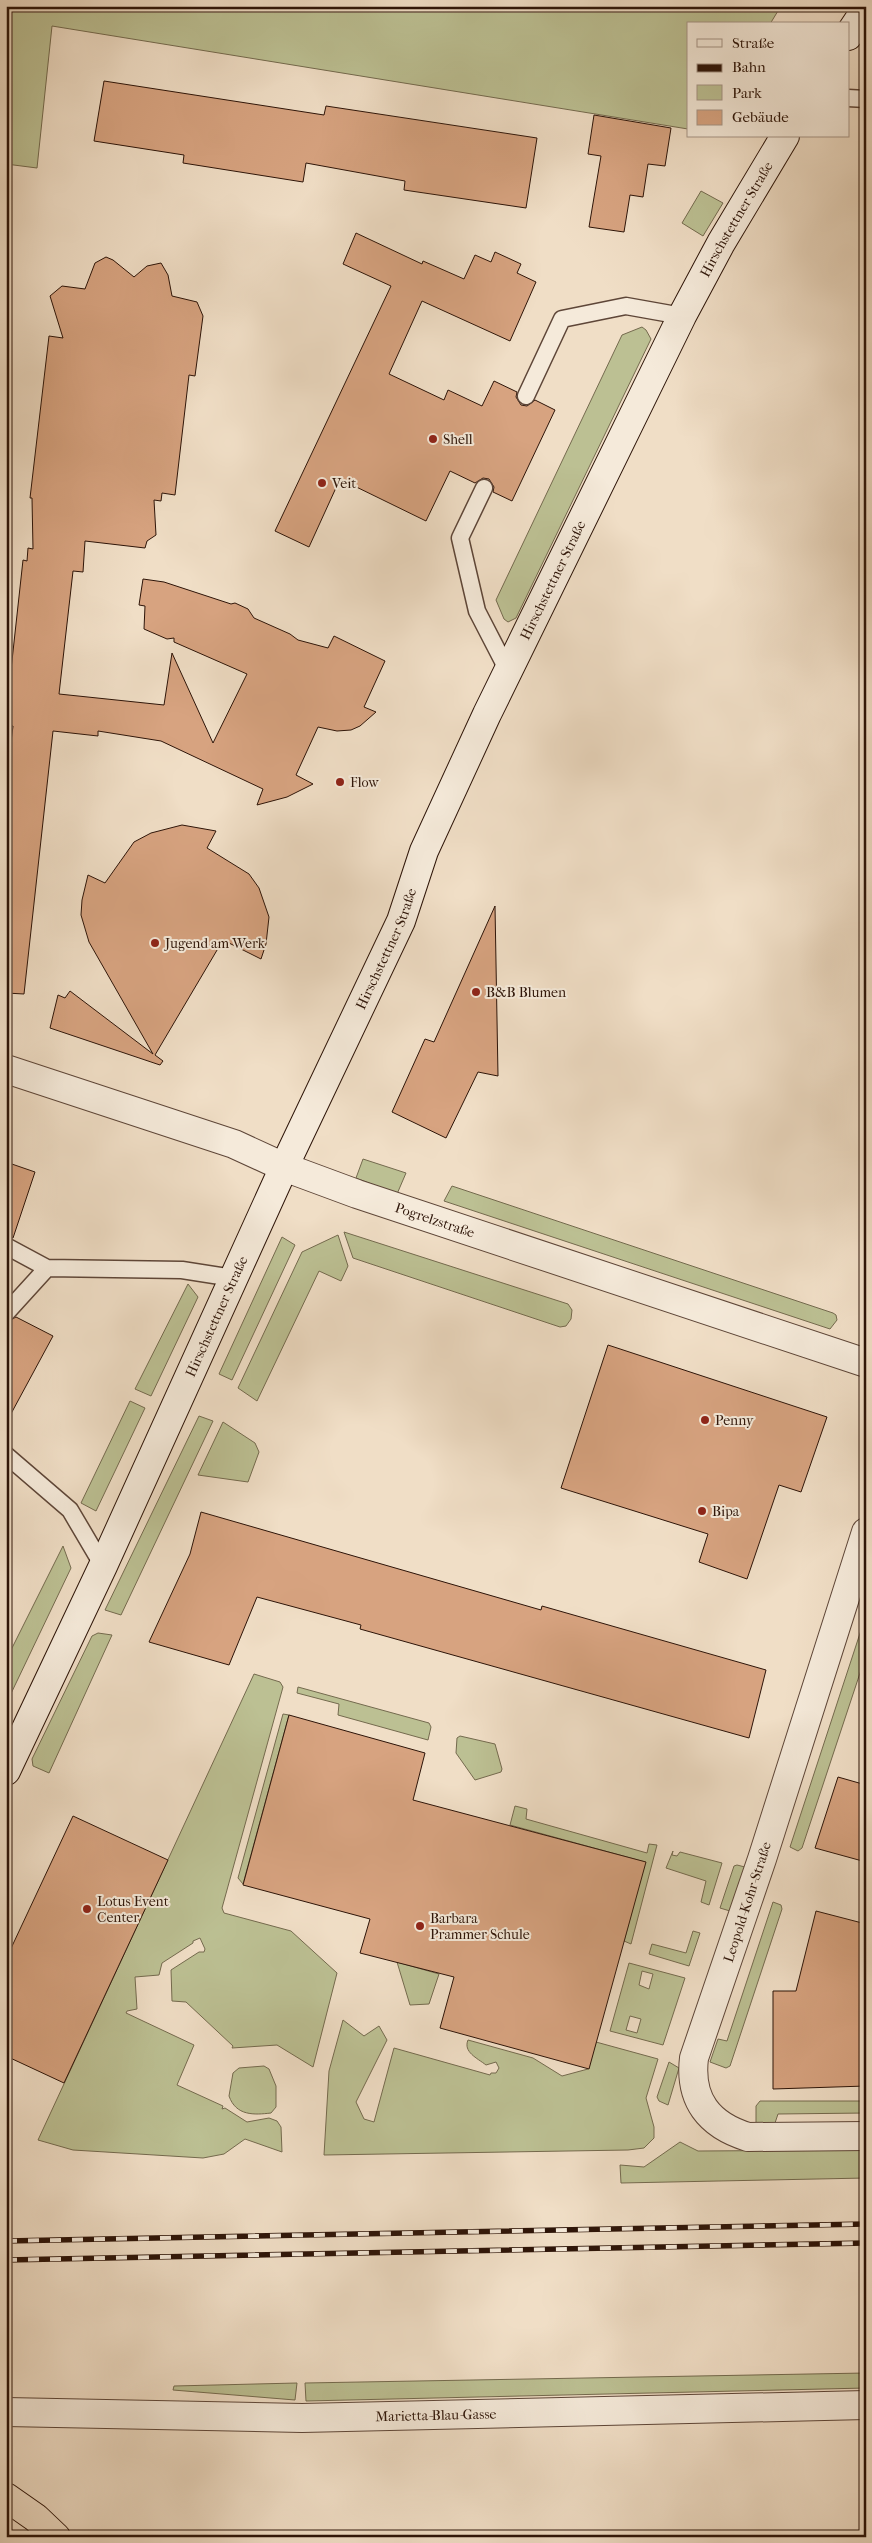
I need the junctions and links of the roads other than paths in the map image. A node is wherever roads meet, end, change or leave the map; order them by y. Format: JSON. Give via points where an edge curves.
{"nodes":[{"id":1,"x":850,"y":98,"type":"edge"},
{"id":2,"x":866,"y":99,"type":"edge"},
{"id":3,"x":784,"y":138,"type":"edge"},
{"id":4,"x":682,"y":316,"type":"junction"},
{"id":5,"x":526,"y":396,"type":"dead end"},
{"id":6,"x":484,"y":488,"type":"dead end"},
{"id":7,"x":508,"y":672,"type":"junction"},
{"id":8,"x":6,"y":1069,"type":"edge"},
{"id":9,"x":284,"y":1167,"type":"junction"},
{"id":10,"x":6,"y":1246,"type":"edge"},
{"id":11,"x":47,"y":1268,"type":"junction"},
{"id":12,"x":233,"y":1278,"type":"junction"},
{"id":13,"x":7,"y":1312,"type":"edge"},
{"id":14,"x":866,"y":1363,"type":"edge"},
{"id":15,"x":6,"y":1455,"type":"edge"},
{"id":16,"x":866,"y":1532,"type":"edge"},
{"id":17,"x":103,"y":1566,"type":"junction"},
{"id":18,"x":6,"y":1771,"type":"edge"},
{"id":19,"x":866,"y":2136,"type":"edge"},
{"id":20,"x":866,"y":2404,"type":"edge"},
{"id":21,"x":6,"y":2412,"type":"edge"},
{"id":22,"x":6,"y":2497,"type":"edge"},
{"id":23,"x":56,"y":2537,"type":"edge"}],
"edges":[{"from":1,"to":2,"type":"lane"},
{"from":3,"to":4,"type":"street","name":"Hirschstettner Straße"},
{"from":4,"to":5,"type":"lane","via":[[626,306],[562,319]]},
{"from":4,"to":7,"type":"street","name":"Hirschstettner Straße"},
{"from":6,"to":7,"type":"lane","via":[[460,538],[477,611]]},
{"from":7,"to":9,"type":"street","name":"Hirschstettner Straße","via":[[424,851],[401,922]]},
{"from":8,"to":9,"type":"street","name":"Pogrelzstraße","via":[[234,1144]]},
{"from":9,"to":12,"type":"street","name":"Hirschstettner Straße"},
{"from":9,"to":14,"type":"street","name":"Pogrelzstraße","via":[[602,1277]]},
{"from":10,"to":11,"type":"lane"},
{"from":11,"to":12,"type":"lane","via":[[182,1270]]},
{"from":11,"to":13,"type":"lane"},
{"from":12,"to":17,"type":"street","name":"Hirschstettner Straße"},
{"from":15,"to":17,"type":"lane","via":[[70,1510]]},
{"from":16,"to":19,"type":"street","name":"Leopold-Kohr-Straße","via":[[762,1859],[694,2058],[693,2072],[703,2107],[712,2120],[729,2132],[748,2137]]},
{"from":17,"to":18,"type":"street","name":"Hirschstettner Straße"},
{"from":20,"to":21,"type":"street","name":"Marietta-Blau-Gasse","via":[[311,2418]]},
{"from":22,"to":23,"type":"highway"}]}
